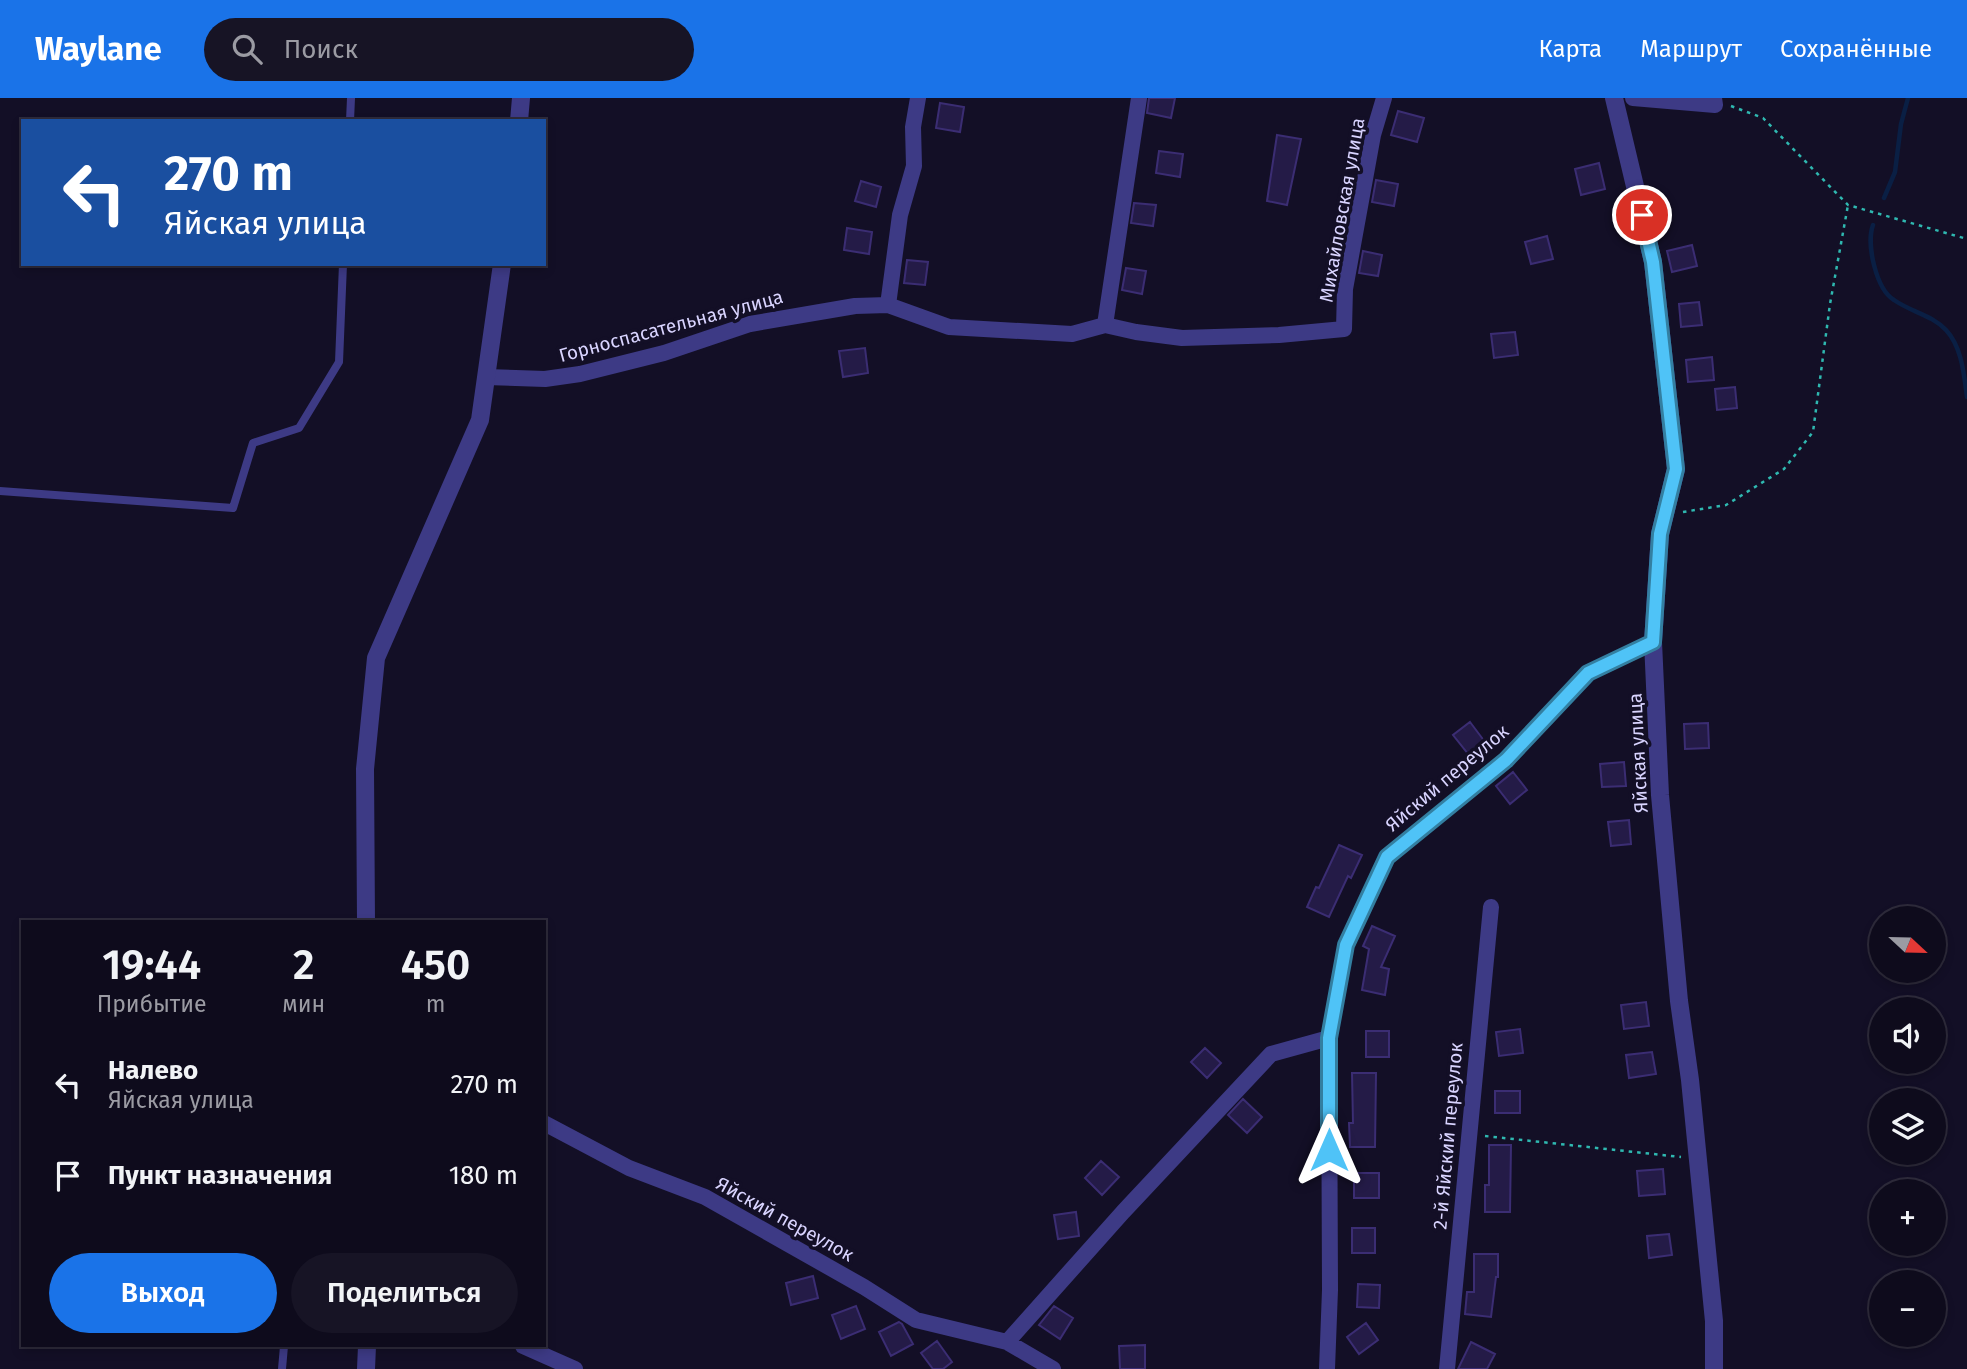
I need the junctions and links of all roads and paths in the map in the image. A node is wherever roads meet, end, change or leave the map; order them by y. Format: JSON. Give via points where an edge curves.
{"nodes":[{"id":1,"x":351,"y":98,"type":"edge"},
{"id":2,"x":521,"y":98,"type":"edge"},
{"id":3,"x":918,"y":98,"type":"edge"},
{"id":4,"x":1139,"y":98,"type":"edge"},
{"id":5,"x":1384,"y":98,"type":"edge"},
{"id":6,"x":1614,"y":98,"type":"edge"},
{"id":7,"x":1633,"y":98,"type":"edge"},
{"id":8,"x":1714,"y":99,"type":"edge"},
{"id":9,"x":350,"y":119,"type":"edge"},
{"id":10,"x":519,"y":119,"type":"edge"},
{"id":11,"x":1848,"y":205,"type":"junction"},
{"id":12,"x":1967,"y":239,"type":"edge"},
{"id":13,"x":344,"y":266,"type":"edge"},
{"id":14,"x":502,"y":266,"type":"edge"},
{"id":15,"x":888,"y":305,"type":"junction"},
{"id":16,"x":1105,"y":325,"type":"junction"},
{"id":17,"x":1344,"y":330,"type":"joint"},
{"id":18,"x":486,"y":377,"type":"junction"},
{"id":19,"x":0,"y":491,"type":"edge"},
{"id":20,"x":1665,"y":514,"type":"junction"},
{"id":21,"x":1653,"y":642,"type":"junction"},
{"id":22,"x":1491,"y":907,"type":"dead end"},
{"id":23,"x":366,"y":920,"type":"edge"},
{"id":24,"x":1329,"y":1038,"type":"junction"},
{"id":25,"x":546,"y":1124,"type":"edge"},
{"id":26,"x":1469,"y":1134,"type":"junction"},
{"id":27,"x":1698,"y":1159,"type":"junction"},
{"id":28,"x":1007,"y":1342,"type":"junction"},
{"id":29,"x":284,"y":1347,"type":"edge"},
{"id":30,"x":367,"y":1347,"type":"edge"},
{"id":31,"x":525,"y":1347,"type":"edge"},
{"id":32,"x":282,"y":1369,"type":"edge"},
{"id":33,"x":366,"y":1369,"type":"edge"},
{"id":34,"x":575,"y":1369,"type":"edge"},
{"id":35,"x":1053,"y":1369,"type":"edge"},
{"id":36,"x":1327,"y":1369,"type":"edge"},
{"id":37,"x":1447,"y":1369,"type":"edge"},
{"id":38,"x":1714,"y":1369,"type":"edge"}],
"edges":[{"from":1,"to":9,"type":"lane"},
{"from":2,"to":10,"type":"street"},
{"from":3,"to":15,"type":"street","via":[[914,166],[900,215]]},
{"from":4,"to":16,"type":"street"},
{"from":5,"to":17,"type":"street","name":"Михайловская улица","via":[[1345,289]]},
{"from":6,"to":20,"type":"street","name":"Яйская улица","via":[[1653,262],[1676,469]]},
{"from":7,"to":8,"type":"street","via":[[1715,105]]},
{"from":8,"to":11,"type":"path","via":[[1763,118]]},
{"from":11,"to":12,"type":"path"},
{"from":11,"to":20,"type":"path","via":[[1829,304],[1813,432],[1784,468],[1726,505]]},
{"from":13,"to":19,"type":"lane","via":[[339,362],[299,428],[253,443],[233,508]]},
{"from":14,"to":18,"type":"street"},
{"from":15,"to":16,"type":"street","name":"Горноспасательная улица","via":[[949,327],[1072,334]]},
{"from":15,"to":18,"type":"street","name":"Горноспасательная улица","via":[[855,306],[750,324],[664,353],[580,374],[545,379]]},
{"from":16,"to":17,"type":"street","name":"Горноспасательная улица","via":[[1182,338]]},
{"from":18,"to":23,"type":"street","via":[[480,420],[376,658],[365,769]]},
{"from":20,"to":21,"type":"street","name":"Яйская улица"},
{"from":21,"to":24,"type":"street","name":"Яйский переулок","via":[[1588,673],[1506,760],[1387,857],[1346,945]]},
{"from":21,"to":27,"type":"street","name":"Яйская улица","via":[[1660,795]]},
{"from":22,"to":26,"type":"street","name":"2-й Яйский переулок"},
{"from":24,"to":28,"type":"street","via":[[1271,1054]]},
{"from":24,"to":36,"type":"street","name":"Яйский переулок"},
{"from":25,"to":28,"type":"street","name":"Яйский переулок","via":[[629,1168],[705,1197],[916,1320]]},
{"from":26,"to":27,"type":"path"},
{"from":26,"to":37,"type":"street","name":"2-й Яйский переулок"},
{"from":27,"to":38,"type":"street","name":"Яйская улица","via":[[1714,1321]]},
{"from":28,"to":35,"type":"street","name":"Яйский переулок"},
{"from":29,"to":32,"type":"lane"},
{"from":30,"to":33,"type":"street"},
{"from":31,"to":34,"type":"street"}]}
